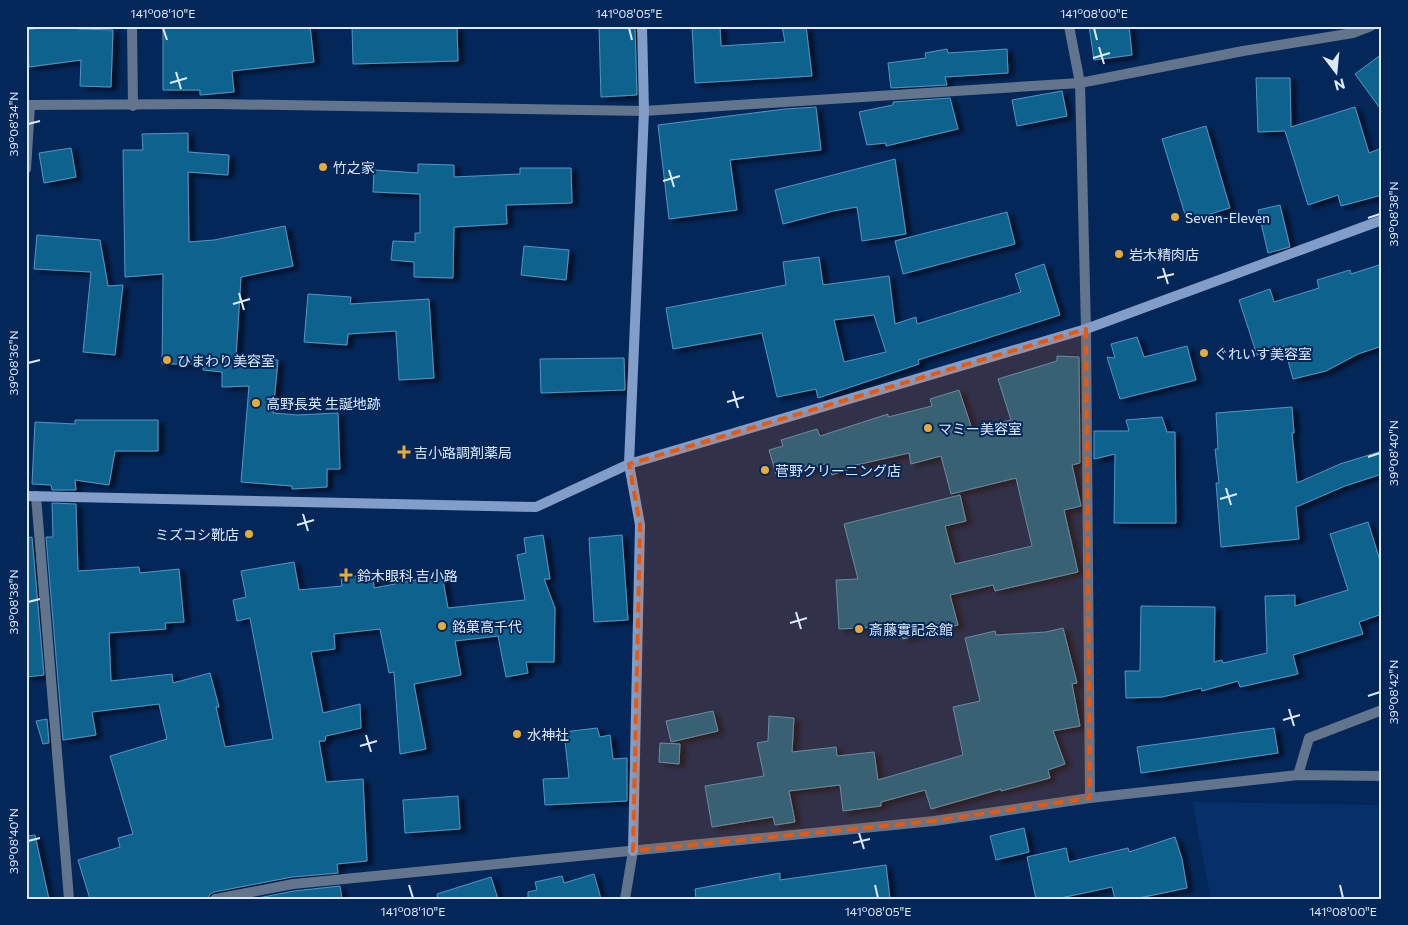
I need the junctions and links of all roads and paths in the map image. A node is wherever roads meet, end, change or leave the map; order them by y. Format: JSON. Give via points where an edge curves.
{"nodes":[{"id":1,"x":132,"y":26,"type":"edge"},
{"id":2,"x":642,"y":26,"type":"edge"},
{"id":3,"x":1069,"y":26,"type":"edge"},
{"id":4,"x":1371,"y":26,"type":"edge"},
{"id":5,"x":1080,"y":83,"type":"junction"},
{"id":6,"x":28,"y":105,"type":"edge"},
{"id":7,"x":133,"y":106,"type":"junction"},
{"id":8,"x":644,"y":111,"type":"junction"},
{"id":9,"x":26,"y":170,"type":"edge"},
{"id":10,"x":1382,"y":220,"type":"edge"},
{"id":11,"x":1086,"y":329,"type":"junction"},
{"id":12,"x":629,"y":464,"type":"junction"},
{"id":13,"x":31,"y":496,"type":"edge"},
{"id":14,"x":1382,"y":710,"type":"edge"},
{"id":15,"x":1298,"y":775,"type":"junction"},
{"id":16,"x":1382,"y":776,"type":"edge"},
{"id":17,"x":1090,"y":798,"type":"junction"},
{"id":18,"x":633,"y":851,"type":"junction"},
{"id":19,"x":69,"y":899,"type":"edge"},
{"id":20,"x":215,"y":899,"type":"edge"},
{"id":21,"x":625,"y":899,"type":"edge"}],
"edges":[{"from":1,"to":7,"type":"street"},
{"from":2,"to":8,"type":"street"},
{"from":3,"to":5,"type":"street"},
{"from":4,"to":5,"type":"street","via":[[1353,33]]},
{"from":5,"to":8,"type":"street"},
{"from":5,"to":11,"type":"street"},
{"from":6,"to":7,"type":"street"},
{"from":6,"to":9,"type":"street"},
{"from":7,"to":8,"type":"street","via":[[216,104]]},
{"from":8,"to":12,"type":"street"},
{"from":10,"to":11,"type":"street"},
{"from":11,"to":12,"type":"street"},
{"from":11,"to":17,"type":"street"},
{"from":12,"to":13,"type":"street","via":[[536,507]]},
{"from":12,"to":18,"type":"street","via":[[640,526]]},
{"from":13,"to":19,"type":"street"},
{"from":14,"to":15,"type":"street","via":[[1309,738]]},
{"from":15,"to":16,"type":"street"},
{"from":15,"to":17,"type":"street"},
{"from":17,"to":18,"type":"street","via":[[934,821]]},
{"from":18,"to":20,"type":"street","via":[[302,883]]},
{"from":18,"to":21,"type":"street"}]}
